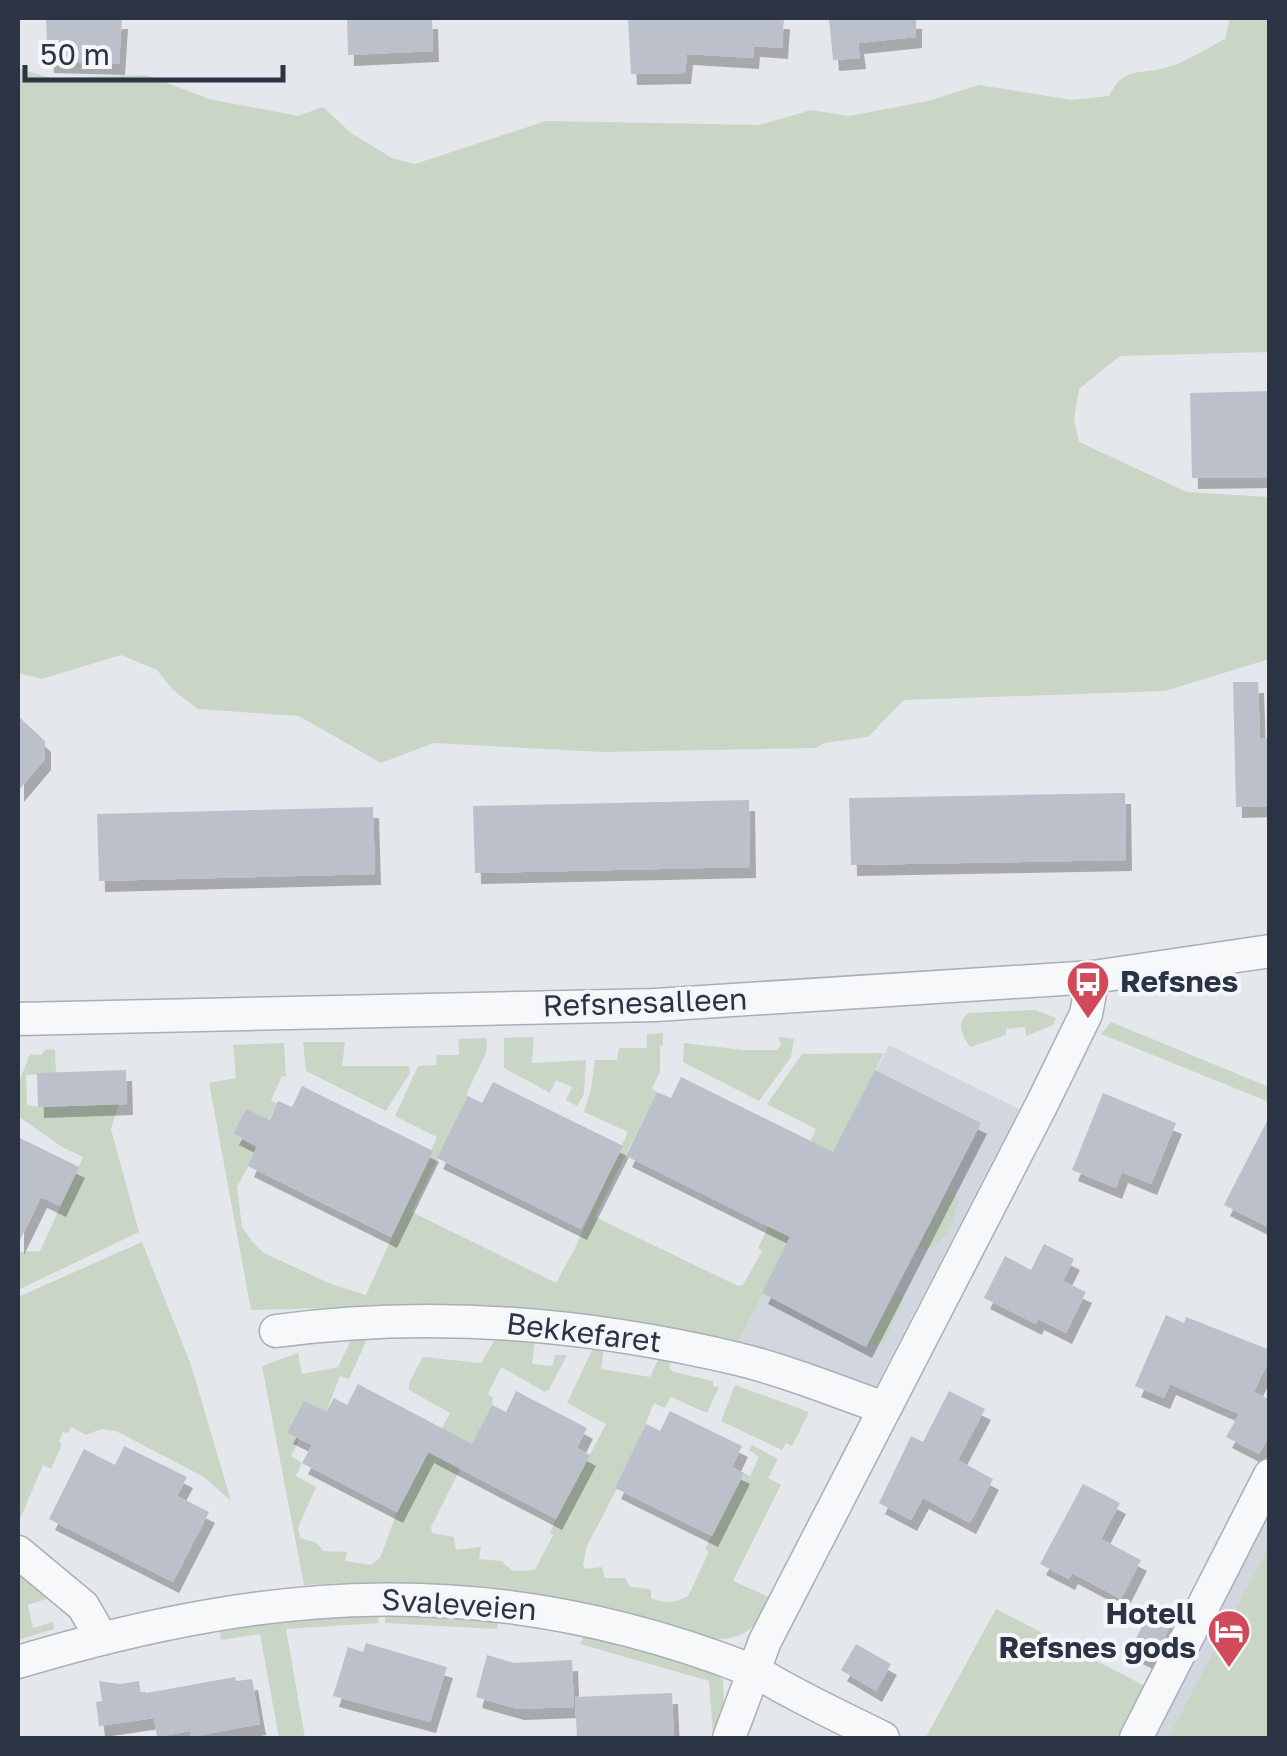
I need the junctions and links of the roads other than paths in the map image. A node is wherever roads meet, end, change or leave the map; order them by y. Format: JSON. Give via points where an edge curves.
{"nodes":[{"id":1,"x":1270,"y":950,"type":"edge"},
{"id":2,"x":1093,"y":977,"type":"junction"},
{"id":3,"x":18,"y":1020,"type":"edge"},
{"id":4,"x":276,"y":1331,"type":"dead end"},
{"id":5,"x":884,"y":1408,"type":"junction"},
{"id":6,"x":1270,"y":1475,"type":"edge"},
{"id":7,"x":18,"y":1552,"type":"edge"},
{"id":8,"x":102,"y":1639,"type":"junction"},
{"id":9,"x":18,"y":1662,"type":"edge"},
{"id":10,"x":754,"y":1671,"type":"junction"},
{"id":11,"x":729,"y":1738,"type":"edge"},
{"id":12,"x":883,"y":1738,"type":"edge"},
{"id":13,"x":1136,"y":1738,"type":"edge"}],
"edges":[{"from":1,"to":2,"type":"street","name":"Refsnesalleen"},
{"from":2,"to":3,"type":"street","name":"Refsnesalleen","via":[[655,1005]]},
{"from":2,"to":5,"type":"street","via":[[1086,1014]]},
{"from":4,"to":5,"type":"street","name":"Bekkefaret","via":[[430,1320],[594,1330],[740,1360]]},
{"from":5,"to":10,"type":"street"},
{"from":6,"to":13,"type":"street"},
{"from":7,"to":8,"type":"street","via":[[82,1606]]},
{"from":8,"to":9,"type":"street","name":"Svaleveien"},
{"from":8,"to":10,"type":"street","name":"Svaleveien","via":[[268,1606],[424,1599],[542,1610]]},
{"from":10,"to":11,"type":"street"},
{"from":10,"to":12,"type":"street","name":"Svaleveien"}]}
